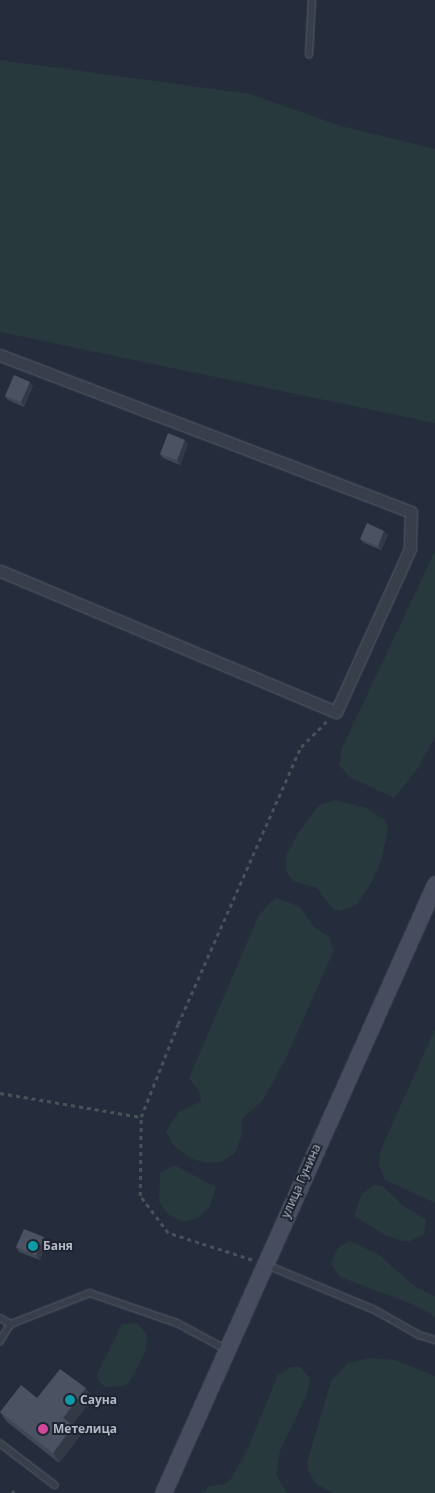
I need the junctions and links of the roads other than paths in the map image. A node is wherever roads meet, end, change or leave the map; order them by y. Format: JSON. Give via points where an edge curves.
{"nodes":[{"id":1,"x":312,"y":0,"type":"edge"},
{"id":2,"x":309,"y":55,"type":"dead end"},
{"id":3,"x":0,"y":355,"type":"edge"},
{"id":4,"x":0,"y":571,"type":"edge"},
{"id":5,"x":435,"y":884,"type":"edge"},
{"id":6,"x":265,"y":1264,"type":"junction"},
{"id":7,"x":0,"y":1318,"type":"edge"},
{"id":8,"x":10,"y":1324,"type":"junction"},
{"id":9,"x":435,"y":1340,"type":"edge"},
{"id":10,"x":0,"y":1342,"type":"edge"},
{"id":11,"x":226,"y":1348,"type":"junction"},
{"id":12,"x":0,"y":1443,"type":"edge"},
{"id":13,"x":55,"y":1484,"type":"dead end"},
{"id":14,"x":164,"y":1486,"type":"edge"},
{"id":15,"x":154,"y":1493,"type":"edge"}],
"edges":[{"from":1,"to":2,"type":"lane"},
{"from":3,"to":4,"type":"street","via":[[411,512],[410,549],[336,712]]},
{"from":5,"to":6,"type":"main road","name":"улица Гунина"},
{"from":6,"to":9,"type":"lane","via":[[375,1310],[419,1336]]},
{"from":6,"to":11,"type":"main road","name":"улица Гунина"},
{"from":7,"to":8,"type":"lane"},
{"from":8,"to":10,"type":"lane"},
{"from":8,"to":11,"type":"lane","via":[[90,1293],[177,1323]]},
{"from":11,"to":14,"type":"main road","name":"улица Гунина"},
{"from":12,"to":13,"type":"lane"},
{"from":14,"to":15,"type":"main road","name":"улица Гунина"}]}
